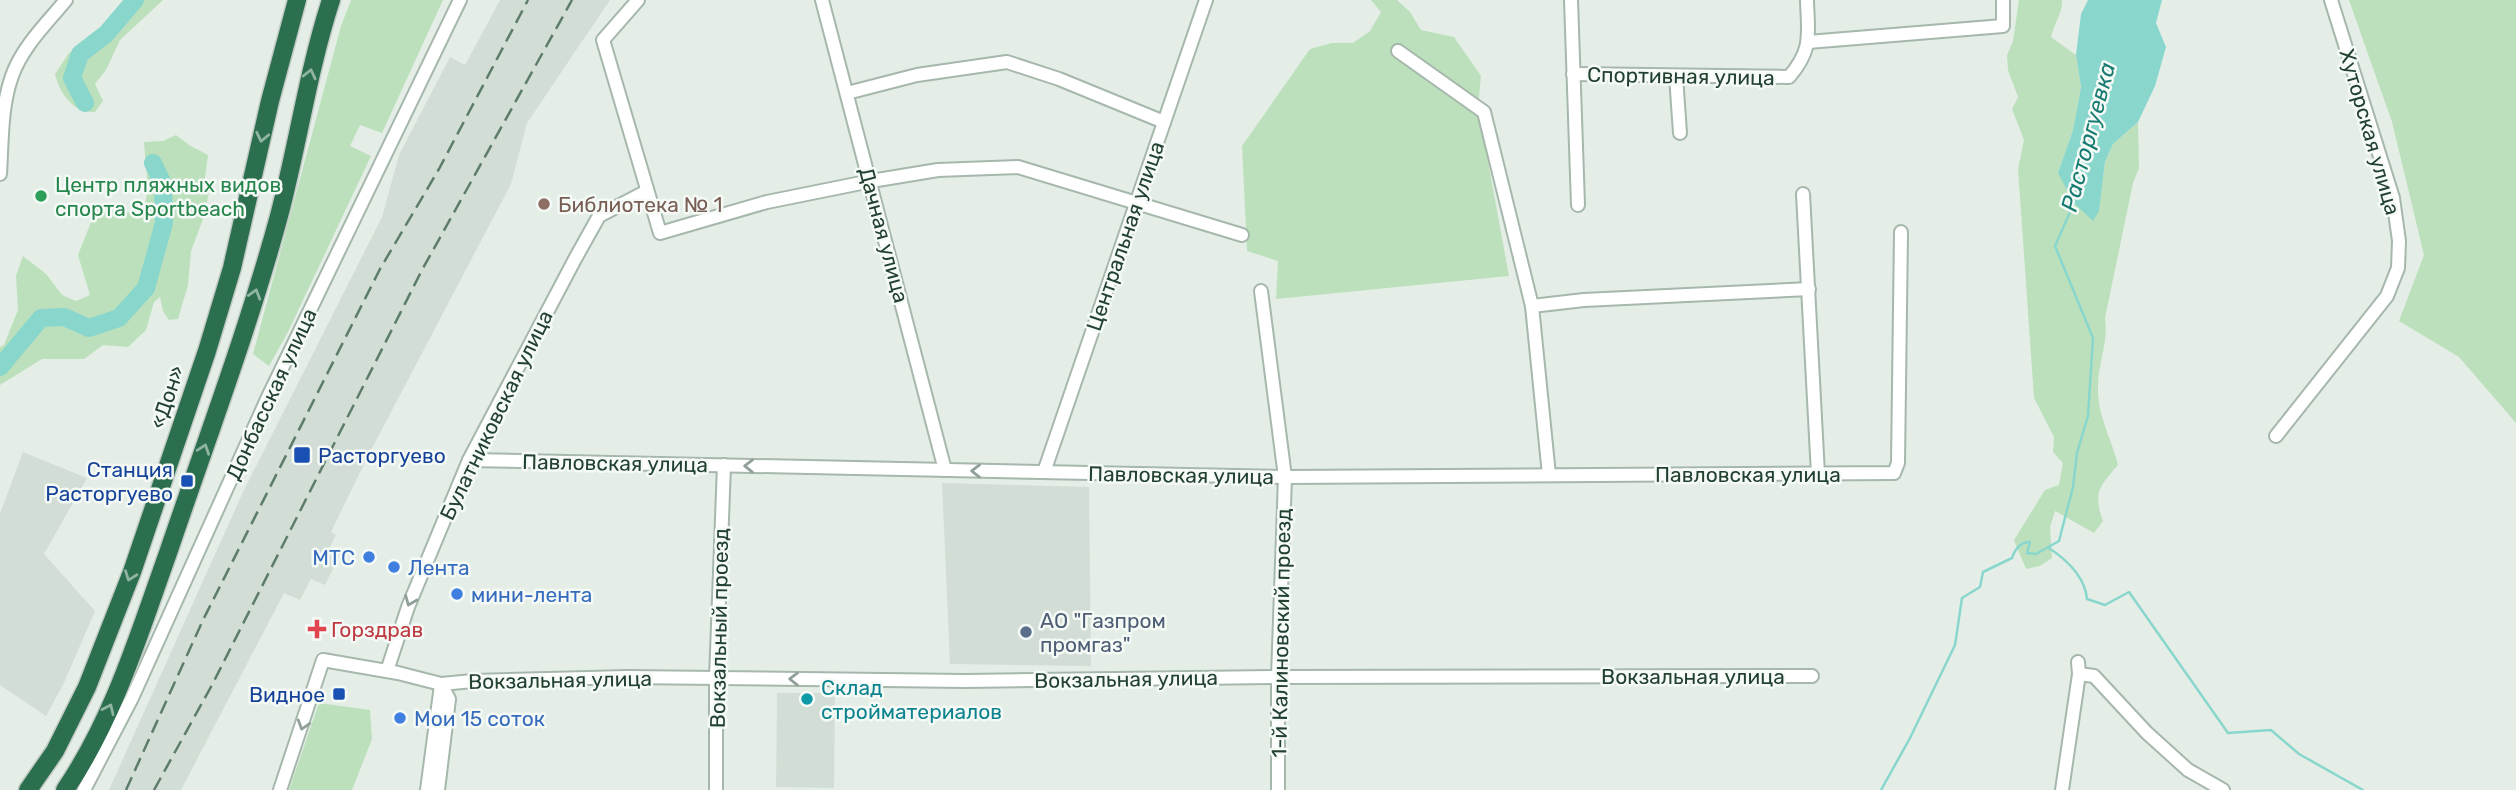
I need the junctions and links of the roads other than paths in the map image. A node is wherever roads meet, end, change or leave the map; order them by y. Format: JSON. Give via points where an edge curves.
{"nodes":[{"id":1,"x":66,"y":0,"type":"edge"},
{"id":2,"x":297,"y":0,"type":"edge"},
{"id":3,"x":331,"y":0,"type":"edge"},
{"id":4,"x":460,"y":0,"type":"edge"},
{"id":5,"x":638,"y":0,"type":"edge"},
{"id":6,"x":821,"y":0,"type":"edge"},
{"id":7,"x":1206,"y":0,"type":"edge"},
{"id":8,"x":1571,"y":0,"type":"edge"},
{"id":9,"x":1807,"y":0,"type":"edge"},
{"id":10,"x":2003,"y":0,"type":"edge"},
{"id":11,"x":2331,"y":0,"type":"edge"},
{"id":12,"x":1808,"y":41,"type":"junction"},
{"id":13,"x":1398,"y":51,"type":"dead end"},
{"id":14,"x":1573,"y":74,"type":"junction"},
{"id":15,"x":1676,"y":76,"type":"junction"},
{"id":16,"x":847,"y":93,"type":"junction"},
{"id":17,"x":1164,"y":122,"type":"junction"},
{"id":18,"x":1680,"y":133,"type":"dead end"},
{"id":19,"x":0,"y":174,"type":"edge"},
{"id":20,"x":871,"y":181,"type":"junction"},
{"id":21,"x":647,"y":191,"type":"junction"},
{"id":22,"x":1803,"y":194,"type":"dead end"},
{"id":23,"x":1136,"y":202,"type":"junction"},
{"id":24,"x":1578,"y":205,"type":"dead end"},
{"id":25,"x":1901,"y":232,"type":"dead end"},
{"id":26,"x":1242,"y":235,"type":"dead end"},
{"id":27,"x":1809,"y":289,"type":"junction"},
{"id":28,"x":1261,"y":290,"type":"dead end"},
{"id":29,"x":1532,"y":306,"type":"junction"},
{"id":30,"x":2276,"y":436,"type":"dead end"},
{"id":31,"x":469,"y":460,"type":"junction"},
{"id":32,"x":724,"y":465,"type":"junction"},
{"id":33,"x":945,"y":470,"type":"junction"},
{"id":34,"x":1044,"y":472,"type":"junction"},
{"id":35,"x":1818,"y":474,"type":"junction"},
{"id":36,"x":1549,"y":475,"type":"junction"},
{"id":37,"x":1285,"y":477,"type":"junction"},
{"id":38,"x":387,"y":671,"type":"junction"},
{"id":39,"x":1812,"y":676,"type":"dead end"},
{"id":40,"x":1278,"y":677,"type":"junction"},
{"id":41,"x":716,"y":679,"type":"junction"},
{"id":42,"x":441,"y":684,"type":"junction"},
{"id":43,"x":28,"y":790,"type":"edge"},
{"id":44,"x":65,"y":790,"type":"edge"},
{"id":45,"x":84,"y":790,"type":"edge"},
{"id":46,"x":280,"y":790,"type":"edge"},
{"id":47,"x":427,"y":790,"type":"edge"},
{"id":48,"x":438,"y":790,"type":"edge"},
{"id":49,"x":716,"y":790,"type":"edge"},
{"id":50,"x":1278,"y":790,"type":"edge"},
{"id":51,"x":2062,"y":790,"type":"edge"},
{"id":52,"x":2223,"y":790,"type":"edge"}],
"edges":[{"from":1,"to":19,"type":"street","via":[[23,53],[12,76]]},
{"from":2,"to":43,"type":"highway","name":"«Дон»","one_way":true,"via":[[232,268],[132,572],[87,687],[55,751]]},
{"from":44,"to":3,"type":"highway","one_way":true,"via":[[85,761],[128,667],[235,360],[279,216],[317,42]]},
{"from":4,"to":45,"type":"street","name":"Донбасская улица","via":[[268,397],[132,698]]},
{"from":5,"to":21,"type":"street","via":[[603,40]]},
{"from":6,"to":16,"type":"street","name":"Дачная улица"},
{"from":7,"to":17,"type":"street","name":"Центральная улица"},
{"from":8,"to":14,"type":"street"},
{"from":9,"to":12,"type":"street"},
{"from":10,"to":12,"type":"street","via":[[2003,26]]},
{"from":11,"to":30,"type":"street","name":"Хуторская улица","via":[[2393,198],[2398,268],[2387,296]]},
{"from":12,"to":15,"type":"street","name":"Спортивная улица","via":[[1803,61],[1789,77]]},
{"from":13,"to":29,"type":"street","via":[[1484,112]]},
{"from":14,"to":15,"type":"street","name":"Спортивная улица"},
{"from":14,"to":24,"type":"street"},
{"from":15,"to":18,"type":"street"},
{"from":16,"to":17,"type":"street","via":[[917,75],[1007,62]]},
{"from":16,"to":20,"type":"street","name":"Дачная улица"},
{"from":17,"to":23,"type":"street","name":"Центральная улица"},
{"from":20,"to":21,"type":"street","via":[[767,202],[660,233]]},
{"from":20,"to":23,"type":"street","via":[[938,170],[1018,167]]},
{"from":20,"to":33,"type":"street","name":"Дачная улица"},
{"from":21,"to":31,"type":"street","name":"Булатниковская улица","via":[[599,216]]},
{"from":22,"to":27,"type":"street"},
{"from":23,"to":26,"type":"street"},
{"from":23,"to":34,"type":"street","name":"Центральная улица"},
{"from":25,"to":35,"type":"street","name":"Павловская улица","via":[[1898,463],[1894,473]]},
{"from":27,"to":29,"type":"street"},
{"from":27,"to":35,"type":"street"},
{"from":28,"to":37,"type":"street","name":"1-й Калиновский проезд"},
{"from":29,"to":36,"type":"street"},
{"from":31,"to":32,"type":"street","name":"Павловская улица"},
{"from":31,"to":38,"type":"street","name":"Булатниковская улица","one_way":true,"via":[[408,607]]},
{"from":33,"to":32,"type":"street","name":"Павловская улица","one_way":true},
{"from":32,"to":41,"type":"street","name":"Вокзальный проезд"},
{"from":34,"to":33,"type":"street","name":"Павловская улица","one_way":true},
{"from":34,"to":37,"type":"street","name":"Павловская улица"},
{"from":35,"to":36,"type":"street","name":"Павловская улица"},
{"from":36,"to":37,"type":"street","name":"Павловская улица"},
{"from":37,"to":40,"type":"street","name":"1-й Калиновский проезд"},
{"from":38,"to":42,"type":"street","name":"Вокзальная улица"},
{"from":38,"to":46,"type":"street","name":"Вокзальная улица","one_way":true,"via":[[323,660]]},
{"from":39,"to":40,"type":"street","name":"Вокзальная улица"},
{"from":40,"to":41,"type":"street","name":"Вокзальная улица","one_way":true},
{"from":40,"to":50,"type":"street","name":"1-й Калиновский проезд"},
{"from":41,"to":42,"type":"street","name":"Вокзальная улица","via":[[627,677]]},
{"from":41,"to":49,"type":"street","name":"Вокзальный проезд"},
{"from":42,"to":47,"type":"street"},
{"from":42,"to":48,"type":"street","via":[[449,699]]},
{"from":51,"to":52,"type":"street","via":[[2079,668],[2094,676],[2147,733],[2189,769]]}]}
